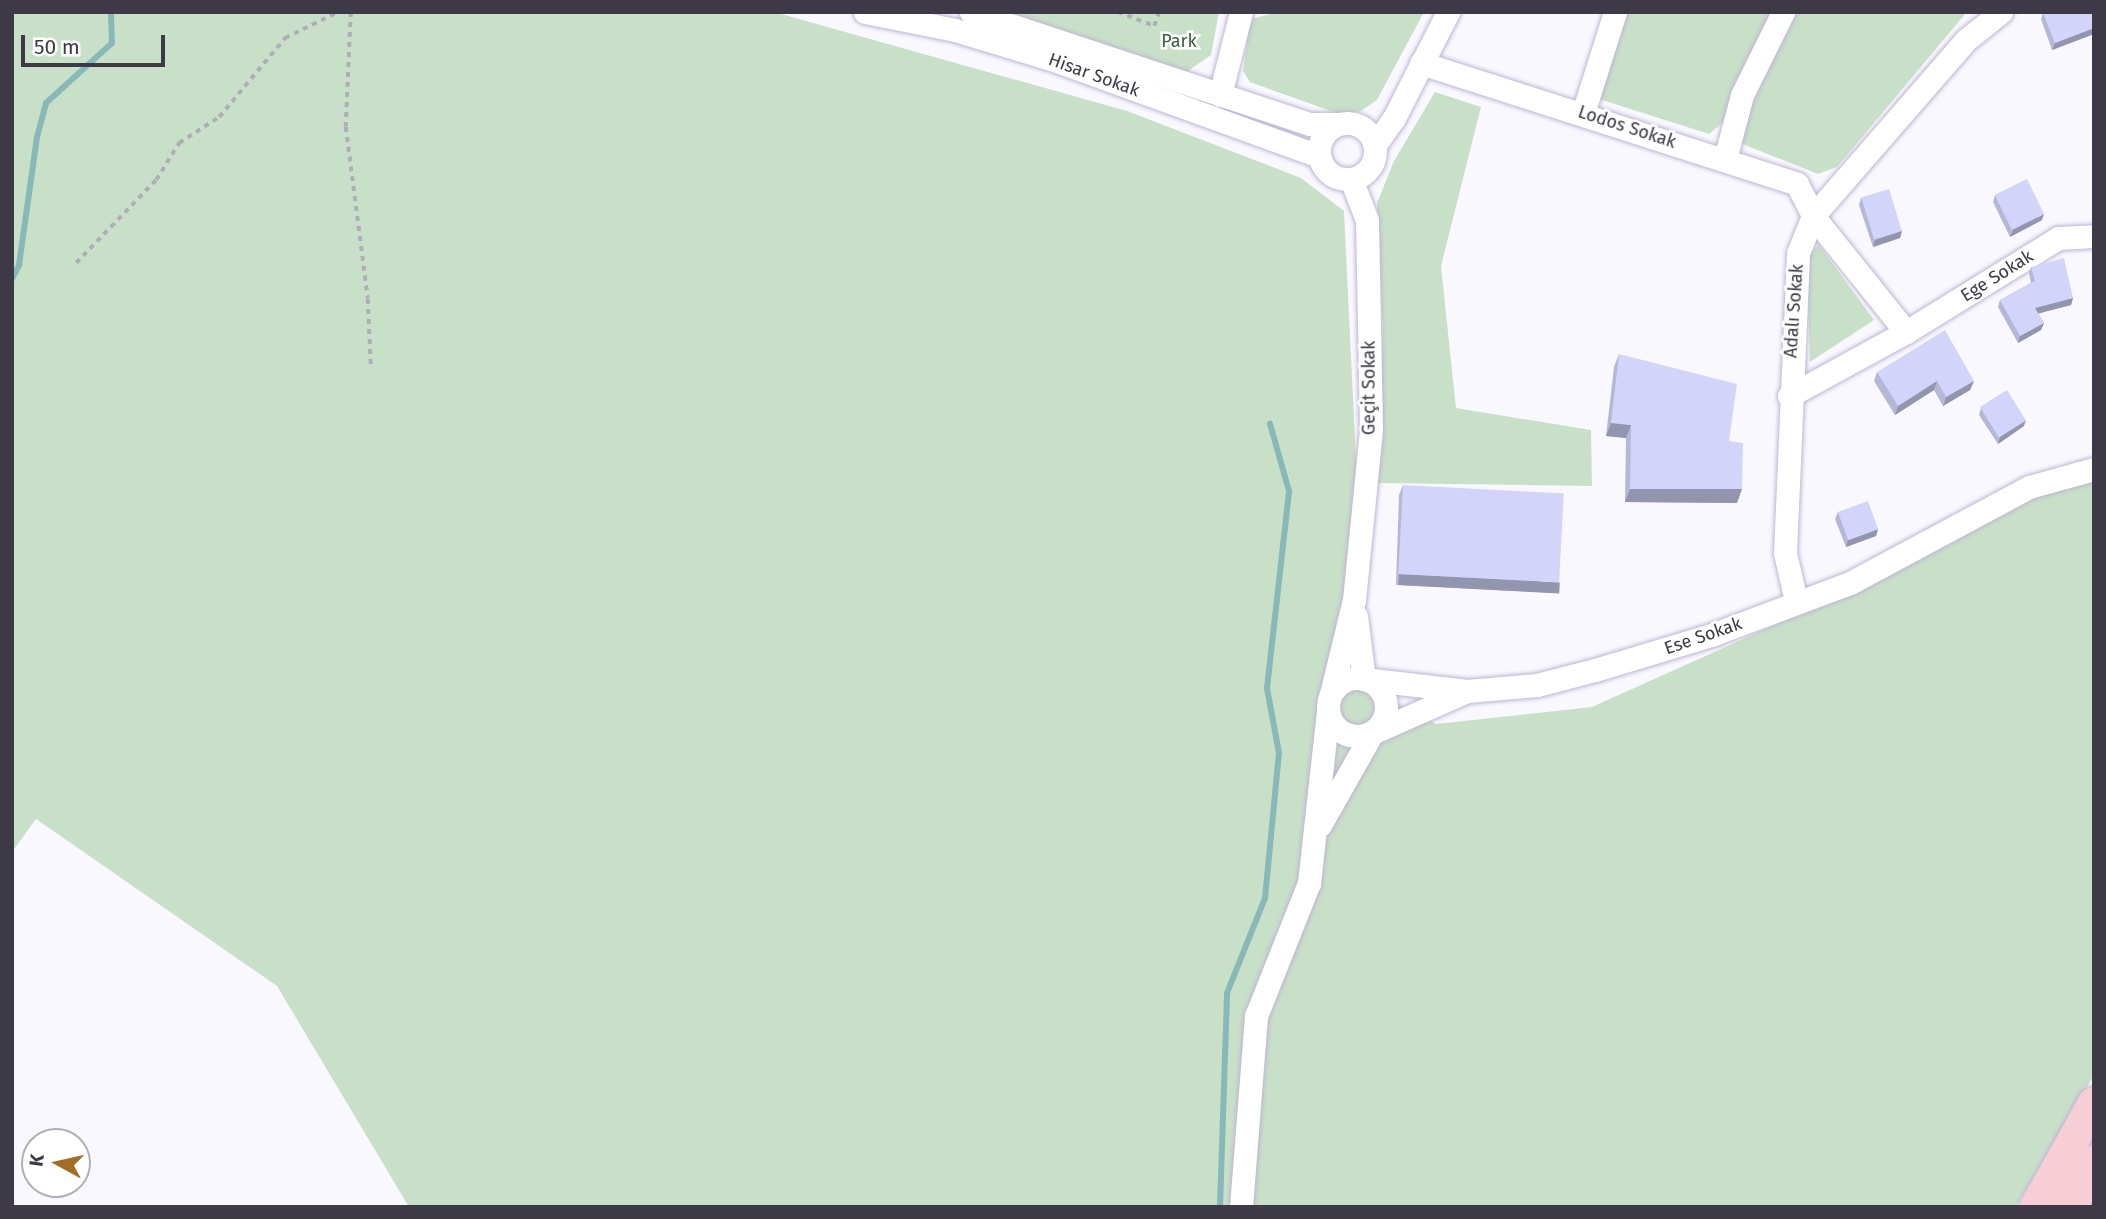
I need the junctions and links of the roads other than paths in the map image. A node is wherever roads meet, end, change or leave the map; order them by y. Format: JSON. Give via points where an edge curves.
{"nodes":[{"id":1,"x":865,"y":12,"type":"edge"},
{"id":2,"x":971,"y":12,"type":"edge"},
{"id":3,"x":1241,"y":12,"type":"edge"},
{"id":4,"x":1448,"y":12,"type":"edge"},
{"id":5,"x":1615,"y":12,"type":"edge"},
{"id":6,"x":1783,"y":12,"type":"edge"},
{"id":7,"x":1992,"y":14,"type":"edge"},
{"id":8,"x":959,"y":21,"type":"edge"},
{"id":9,"x":1421,"y":62,"type":"junction"},
{"id":10,"x":1220,"y":95,"type":"junction"},
{"id":11,"x":1583,"y":113,"type":"junction"},
{"id":12,"x":1336,"y":124,"type":"junction"},
{"id":13,"x":1375,"y":145,"type":"junction"},
{"id":14,"x":1319,"y":156,"type":"junction"},
{"id":15,"x":1725,"y":159,"type":"junction"},
{"id":16,"x":1350,"y":179,"type":"junction"},
{"id":17,"x":1814,"y":216,"type":"junction"},
{"id":18,"x":2094,"y":236,"type":"edge"},
{"id":19,"x":1906,"y":332,"type":"junction"},
{"id":20,"x":1789,"y":397,"type":"junction"},
{"id":21,"x":2094,"y":469,"type":"edge"},
{"id":22,"x":1354,"y":600,"type":"junction"},
{"id":23,"x":1796,"y":601,"type":"junction"},
{"id":24,"x":1364,"y":678,"type":"junction"},
{"id":25,"x":1467,"y":691,"type":"junction"},
{"id":26,"x":1329,"y":702,"type":"junction"},
{"id":27,"x":1372,"y":733,"type":"junction"},
{"id":28,"x":1317,"y":831,"type":"junction"},
{"id":29,"x":2094,"y":1103,"type":"edge"},
{"id":30,"x":2094,"y":1161,"type":"edge"},
{"id":31,"x":1241,"y":1207,"type":"edge"},
{"id":32,"x":2036,"y":1207,"type":"edge"},
{"id":33,"x":2071,"y":1207,"type":"edge"}],
"edges":[{"from":1,"to":8,"type":"street","name":"Hisar Sokak"},
{"from":2,"to":10,"type":"street","name":"Hisar Sokak"},
{"from":3,"to":10,"type":"street"},
{"from":4,"to":9,"type":"street"},
{"from":5,"to":11,"type":"street"},
{"from":6,"to":15,"type":"street","via":[[1742,95]]},
{"from":7,"to":17,"type":"street","name":"Adalı Sokak"},
{"from":8,"to":14,"type":"street","name":"Hisar Sokak"},
{"from":9,"to":11,"type":"street","name":"Lodos Sokak"},
{"from":9,"to":13,"type":"street","via":[[1394,118]]},
{"from":10,"to":12,"type":"street","name":"Hisar Sokak","via":[[1310,124]]},
{"from":11,"to":15,"type":"street","name":"Lodos Sokak"},
{"from":12,"to":13,"type":"street","via":[[1357,124]]},
{"from":12,"to":14,"type":"street","via":[[1324,135]]},
{"from":13,"to":16,"type":"street","via":[[1367,171]]},
{"from":14,"to":16,"type":"street","via":[[1333,175]]},
{"from":15,"to":17,"type":"street","name":"Lodos Sokak","via":[[1797,184]]},
{"from":16,"to":22,"type":"street","name":"Geçit Sokak","via":[[1367,220],[1371,429]]},
{"from":17,"to":19,"type":"street"},
{"from":17,"to":20,"type":"street","name":"Adalı Sokak","via":[[1798,253]]},
{"from":18,"to":19,"type":"street","name":"Ege Sokak","via":[[2058,238]]},
{"from":19,"to":20,"type":"street","name":"Ege Sokak"},
{"from":20,"to":23,"type":"street","name":"Adalı Sokak","via":[[1785,552]]},
{"from":21,"to":23,"type":"street","name":"Ese Sokak","via":[[2029,487],[1889,564]]},
{"from":22,"to":24,"type":"street"},
{"from":22,"to":26,"type":"street"},
{"from":23,"to":25,"type":"street","name":"Ese Sokak","via":[[1714,635],[1595,670],[1537,685]]},
{"from":24,"to":25,"type":"street","name":"Ese Sokak"},
{"from":24,"to":26,"type":"street","via":[[1348,679]]},
{"from":24,"to":27,"type":"street","via":[[1380,689],[1387,708]]},
{"from":25,"to":27,"type":"street"},
{"from":26,"to":27,"type":"street","via":[[1343,734]]},
{"from":26,"to":28,"type":"street"},
{"from":27,"to":28,"type":"street"},
{"from":28,"to":31,"type":"street","via":[[1309,883],[1256,1016]]},
{"from":29,"to":32,"type":"main road"},
{"from":30,"to":33,"type":"main road"}]}
